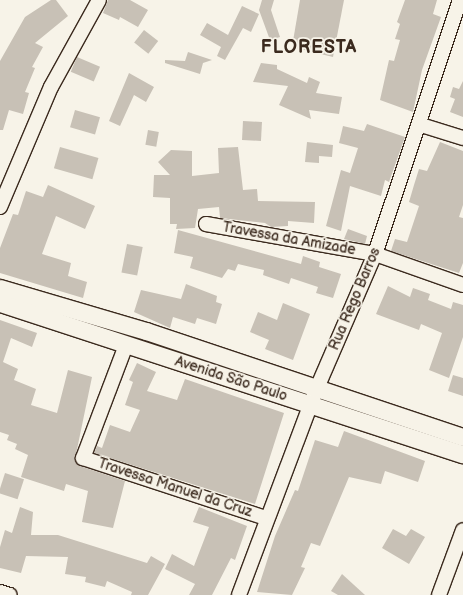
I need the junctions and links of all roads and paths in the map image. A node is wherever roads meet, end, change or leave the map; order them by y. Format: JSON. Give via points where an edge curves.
{"nodes":[{"id":1,"x":99,"y":0,"type":"edge"},
{"id":2,"x":460,"y":0,"type":"edge"},
{"id":3,"x":420,"y":126,"type":"junction"},
{"id":4,"x":463,"y":138,"type":"edge"},
{"id":5,"x":0,"y":207,"type":"edge"},
{"id":6,"x":206,"y":224,"type":"dead end"},
{"id":7,"x":375,"y":254,"type":"junction"},
{"id":8,"x":463,"y":285,"type":"edge"},
{"id":9,"x":0,"y":288,"type":"edge"},
{"id":10,"x":0,"y":303,"type":"edge"},
{"id":11,"x":146,"y":331,"type":"junction"},
{"id":12,"x":133,"y":347,"type":"junction"},
{"id":13,"x":317,"y":388,"type":"junction"},
{"id":14,"x":310,"y":405,"type":"junction"},
{"id":15,"x":463,"y":437,"type":"edge"},
{"id":16,"x":463,"y":454,"type":"edge"},
{"id":17,"x":266,"y":518,"type":"junction"},
{"id":18,"x":463,"y":530,"type":"edge"},
{"id":19,"x":0,"y":592,"type":"edge"},
{"id":20,"x":10,"y":595,"type":"edge"},
{"id":21,"x":239,"y":595,"type":"edge"},
{"id":22,"x":439,"y":595,"type":"edge"}],
"edges":[{"from":1,"to":5,"type":"street","via":[[51,87]]},
{"from":2,"to":3,"type":"street","name":"Rua Rego Barros"},
{"from":3,"to":4,"type":"street"},
{"from":3,"to":7,"type":"street","name":"Rua Rego Barros"},
{"from":6,"to":7,"type":"street","name":"Travessa da Amizade"},
{"from":7,"to":8,"type":"street","name":"Travessa da Amizade"},
{"from":7,"to":13,"type":"street","name":"Rua Rego Barros"},
{"from":9,"to":11,"type":"street","name":"Avenida São Paulo"},
{"from":10,"to":12,"type":"street","name":"Avenida São Paulo"},
{"from":11,"to":12,"type":"street"},
{"from":11,"to":13,"type":"street","name":"Avenida São Paulo"},
{"from":12,"to":14,"type":"street","name":"Avenida São Paulo"},
{"from":12,"to":17,"type":"street","name":"Travessa Manuel da Cruz","via":[[84,458]]},
{"from":13,"to":14,"type":"street","name":"Rua Rego Barros"},
{"from":13,"to":15,"type":"street","name":"Avenida São Paulo"},
{"from":14,"to":16,"type":"street","name":"Avenida São Paulo"},
{"from":14,"to":17,"type":"street","name":"Rua Rego Barros"},
{"from":17,"to":21,"type":"street","name":"Rua Rego Barros"},
{"from":18,"to":22,"type":"street"},
{"from":19,"to":20,"type":"street"}]}
